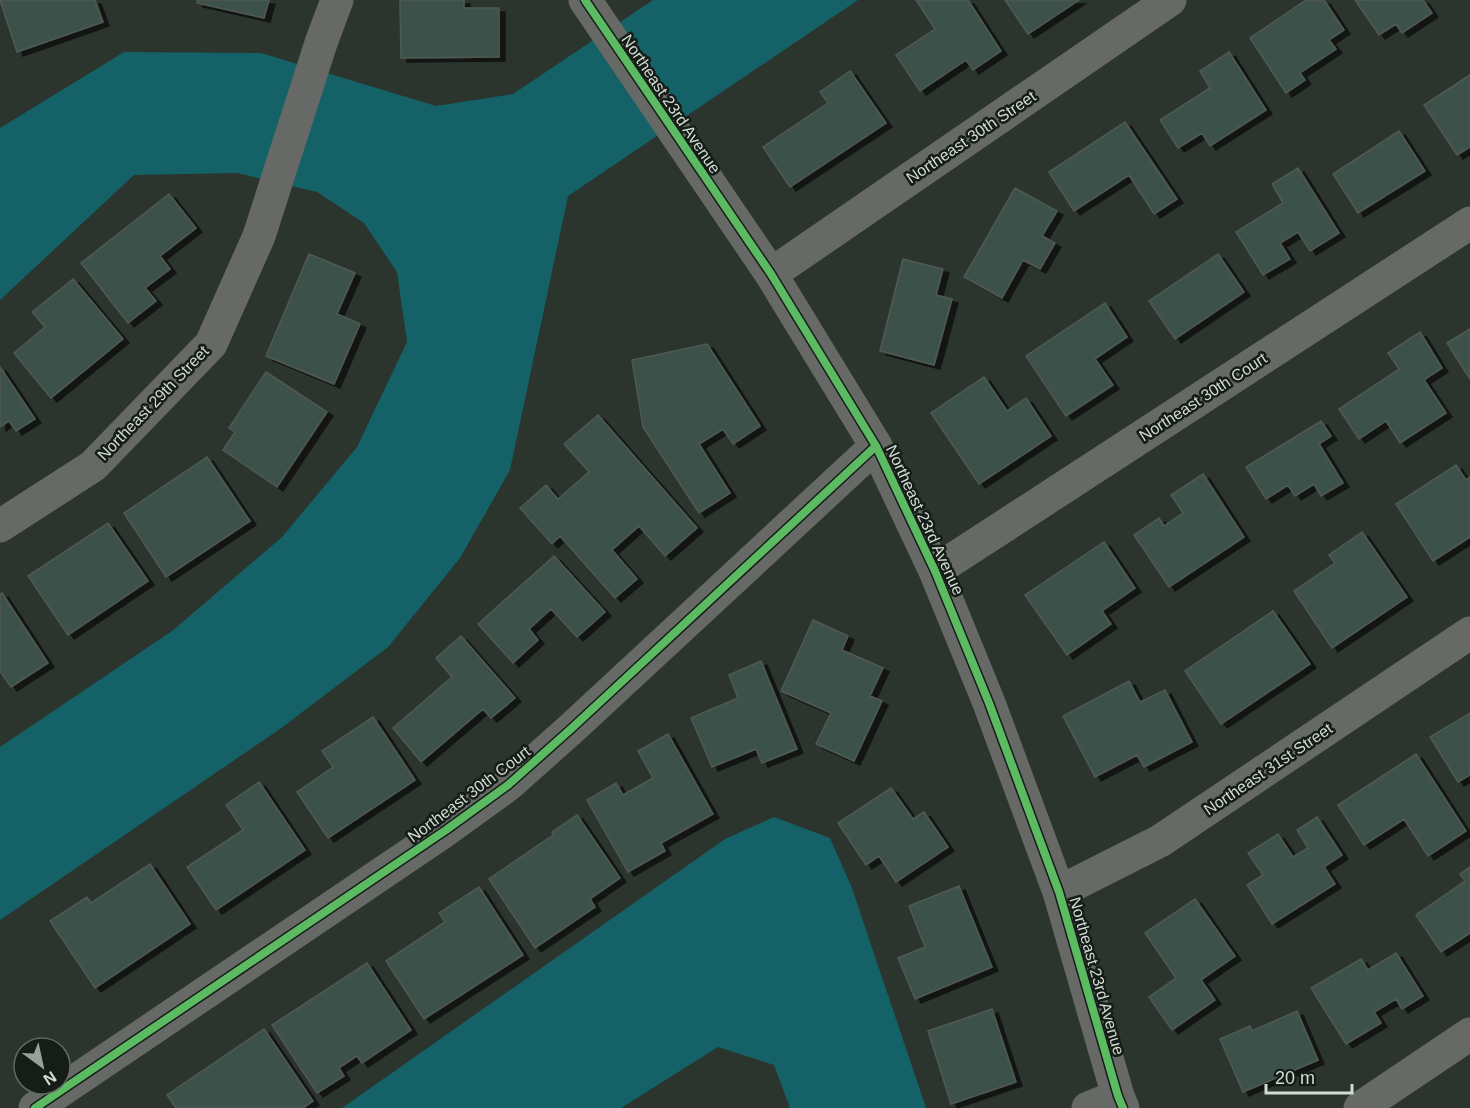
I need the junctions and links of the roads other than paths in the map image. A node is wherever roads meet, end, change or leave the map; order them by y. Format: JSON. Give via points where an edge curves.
{"nodes":[{"id":1,"x":337,"y":0,"type":"edge"},
{"id":2,"x":1170,"y":0,"type":"edge"},
{"id":3,"x":586,"y":2,"type":"edge"},
{"id":4,"x":1470,"y":223,"type":"edge"},
{"id":5,"x":771,"y":274,"type":"junction"},
{"id":6,"x":876,"y":447,"type":"junction"},
{"id":7,"x":0,"y":526,"type":"edge"},
{"id":8,"x":935,"y":572,"type":"junction"},
{"id":9,"x":1470,"y":633,"type":"edge"},
{"id":10,"x":1059,"y":892,"type":"junction"},
{"id":11,"x":1470,"y":1034,"type":"edge"},
{"id":12,"x":1121,"y":1102,"type":"edge"},
{"id":13,"x":34,"y":1108,"type":"edge"},
{"id":14,"x":1088,"y":1108,"type":"edge"},
{"id":15,"x":1360,"y":1108,"type":"edge"}],
"edges":[{"from":1,"to":7,"type":"street","name":"Northeast 29th Street","via":[[259,236],[211,344],[93,466]]},
{"from":2,"to":5,"type":"street","name":"Northeast 30th Street"},
{"from":3,"to":5,"type":"street","name":"Northeast 23rd Avenue"},
{"from":4,"to":8,"type":"street","name":"Northeast 30th Court"},
{"from":5,"to":6,"type":"street","name":"Northeast 23rd Avenue"},
{"from":6,"to":8,"type":"street","name":"Northeast 23rd Avenue"},
{"from":6,"to":13,"type":"street","name":"Northeast 30th Court","via":[[508,785]]},
{"from":8,"to":10,"type":"street","name":"Northeast 23rd Avenue","via":[[989,703]]},
{"from":9,"to":10,"type":"street","name":"Northeast 31st Street","via":[[1160,841]]},
{"from":10,"to":12,"type":"street","name":"Northeast 23rd Avenue"},
{"from":11,"to":15,"type":"street"},
{"from":12,"to":14,"type":"street"}]}
